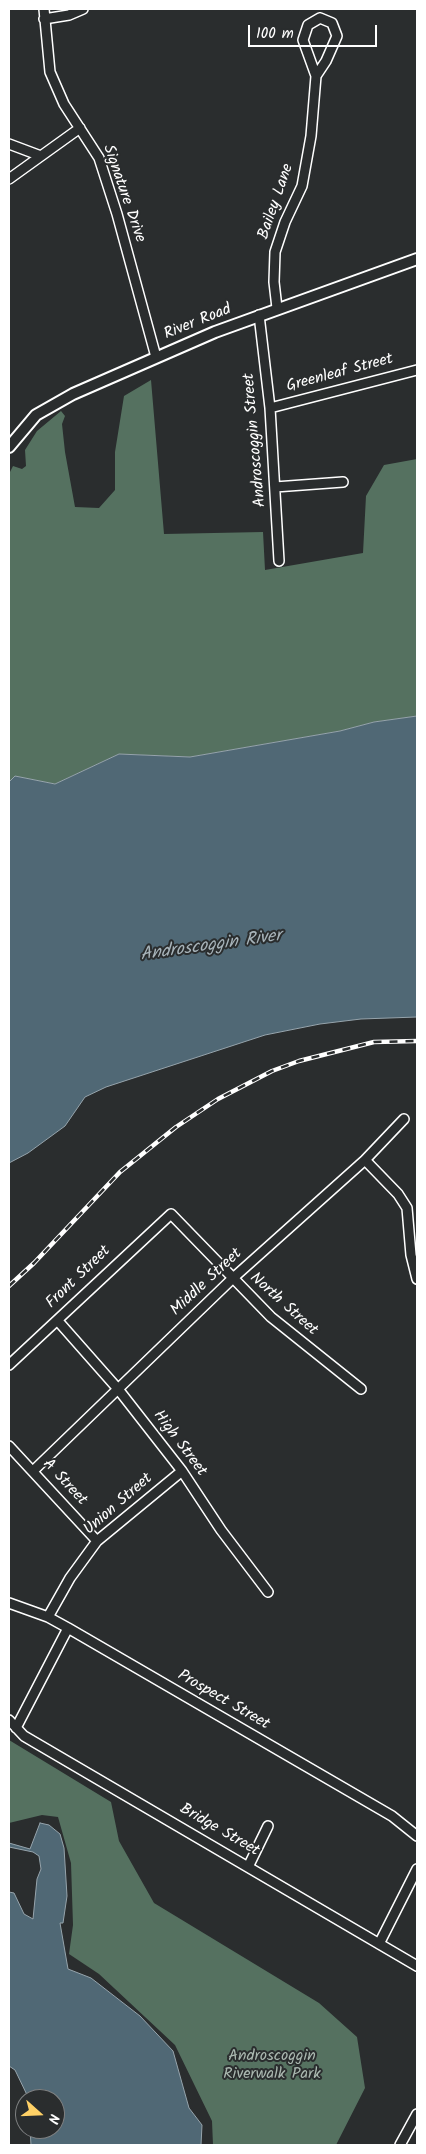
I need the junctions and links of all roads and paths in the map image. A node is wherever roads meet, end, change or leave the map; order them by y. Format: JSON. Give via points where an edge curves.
{"nodes":[{"id":1,"x":44,"y":9,"type":"edge"},
{"id":2,"x":82,"y":9,"type":"edge"},
{"id":3,"x":44,"y":19,"type":"junction"},
{"id":4,"x":316,"y":76,"type":"junction"},
{"id":5,"x":80,"y":128,"type":"junction"},
{"id":6,"x":9,"y":144,"type":"edge"},
{"id":7,"x":41,"y":156,"type":"junction"},
{"id":8,"x":9,"y":179,"type":"edge"},
{"id":9,"x":417,"y":259,"type":"edge"},
{"id":10,"x":277,"y":308,"type":"junction"},
{"id":11,"x":259,"y":316,"type":"junction"},
{"id":12,"x":156,"y":357,"type":"junction"},
{"id":13,"x":417,"y":370,"type":"edge"},
{"id":14,"x":270,"y":408,"type":"junction"},
{"id":15,"x":9,"y":447,"type":"edge"},
{"id":16,"x":343,"y":482,"type":"dead end"},
{"id":17,"x":276,"y":487,"type":"junction"},
{"id":18,"x":279,"y":561,"type":"dead end"},
{"id":19,"x":404,"y":1119,"type":"dead end"},
{"id":20,"x":365,"y":1160,"type":"junction"},
{"id":21,"x":171,"y":1214,"type":"joint"},
{"id":22,"x":232,"y":1279,"type":"junction"},
{"id":23,"x":417,"y":1280,"type":"edge"},
{"id":24,"x":58,"y":1321,"type":"junction"},
{"id":25,"x":9,"y":1365,"type":"edge"},
{"id":26,"x":118,"y":1389,"type":"junction"},
{"id":27,"x":361,"y":1389,"type":"dead end"},
{"id":28,"x":9,"y":1446,"type":"edge"},
{"id":29,"x":32,"y":1471,"type":"junction"},
{"id":30,"x":182,"y":1471,"type":"junction"},
{"id":31,"x":97,"y":1541,"type":"junction"},
{"id":32,"x":268,"y":1592,"type":"dead end"},
{"id":33,"x":9,"y":1603,"type":"edge"},
{"id":34,"x":48,"y":1617,"type":"junction"},
{"id":35,"x":68,"y":1628,"type":"junction"},
{"id":36,"x":9,"y":1720,"type":"edge"},
{"id":37,"x":16,"y":1728,"type":"junction"},
{"id":38,"x":268,"y":1826,"type":"dead end"},
{"id":39,"x":417,"y":1836,"type":"edge"},
{"id":40,"x":248,"y":1865,"type":"junction"},
{"id":41,"x":417,"y":1869,"type":"edge"},
{"id":42,"x":379,"y":1944,"type":"junction"},
{"id":43,"x":417,"y":1966,"type":"edge"},
{"id":44,"x":417,"y":2114,"type":"edge"},
{"id":45,"x":400,"y":2145,"type":"edge"}],
"edges":[{"from":1,"to":3,"type":"street","name":"Signature Drive"},
{"from":2,"to":3,"type":"street"},
{"from":3,"to":5,"type":"street","name":"Signature Drive","via":[[50,72],[64,104]]},
{"from":4,"to":4,"type":"street","name":"Bailey Lane","via":[[337,36],[332,24],[320,18],[308,25],[303,40]]},
{"from":4,"to":10,"type":"street","name":"Bailey Lane","via":[[303,180],[275,252]]},
{"from":5,"to":7,"type":"street"},
{"from":5,"to":12,"type":"street","name":"Signature Drive","via":[[98,158]]},
{"from":6,"to":7,"type":"street"},
{"from":7,"to":8,"type":"street"},
{"from":9,"to":10,"type":"street","name":"River Road"},
{"from":10,"to":11,"type":"street","name":"River Road"},
{"from":11,"to":12,"type":"street","name":"River Road"},
{"from":11,"to":14,"type":"street","name":"Androscoggin Street"},
{"from":12,"to":15,"type":"street","name":"River Road","via":[[44,409]]},
{"from":13,"to":14,"type":"street","name":"Greenleaf Street"},
{"from":14,"to":17,"type":"street","name":"Androscoggin Street"},
{"from":16,"to":17,"type":"street"},
{"from":17,"to":18,"type":"street","name":"Androscoggin Street"},
{"from":19,"to":20,"type":"street","name":"Middle Street"},
{"from":20,"to":22,"type":"street","name":"Middle Street"},
{"from":20,"to":23,"type":"street","via":[[407,1208],[413,1271]]},
{"from":21,"to":22,"type":"street","name":"North Street"},
{"from":21,"to":24,"type":"street","name":"Front Street"},
{"from":22,"to":26,"type":"street","name":"Middle Street"},
{"from":22,"to":27,"type":"street","name":"North Street","via":[[271,1317]]},
{"from":24,"to":25,"type":"street","name":"Front Street"},
{"from":24,"to":26,"type":"street","name":"High Street"},
{"from":26,"to":29,"type":"street","name":"Middle Street"},
{"from":26,"to":30,"type":"street","name":"High Street"},
{"from":28,"to":29,"type":"street","name":"A Street"},
{"from":29,"to":31,"type":"street","name":"A Street"},
{"from":30,"to":31,"type":"street","name":"Union Street"},
{"from":30,"to":32,"type":"street","name":"High Street"},
{"from":31,"to":34,"type":"street","name":"Union Street","via":[[70,1578]]},
{"from":33,"to":34,"type":"street","name":"Prospect Street"},
{"from":34,"to":35,"type":"street","name":"Prospect Street"},
{"from":35,"to":37,"type":"street"},
{"from":35,"to":39,"type":"street","name":"Prospect Street","via":[[392,1816]]},
{"from":36,"to":37,"type":"street","name":"Bridge Street"},
{"from":37,"to":40,"type":"street","name":"Bridge Street","via":[[24,1736]]},
{"from":38,"to":40,"type":"street"},
{"from":40,"to":42,"type":"street","name":"Bridge Street"},
{"from":41,"to":42,"type":"street"},
{"from":42,"to":43,"type":"street","name":"Bridge Street"},
{"from":44,"to":45,"type":"street"}]}
